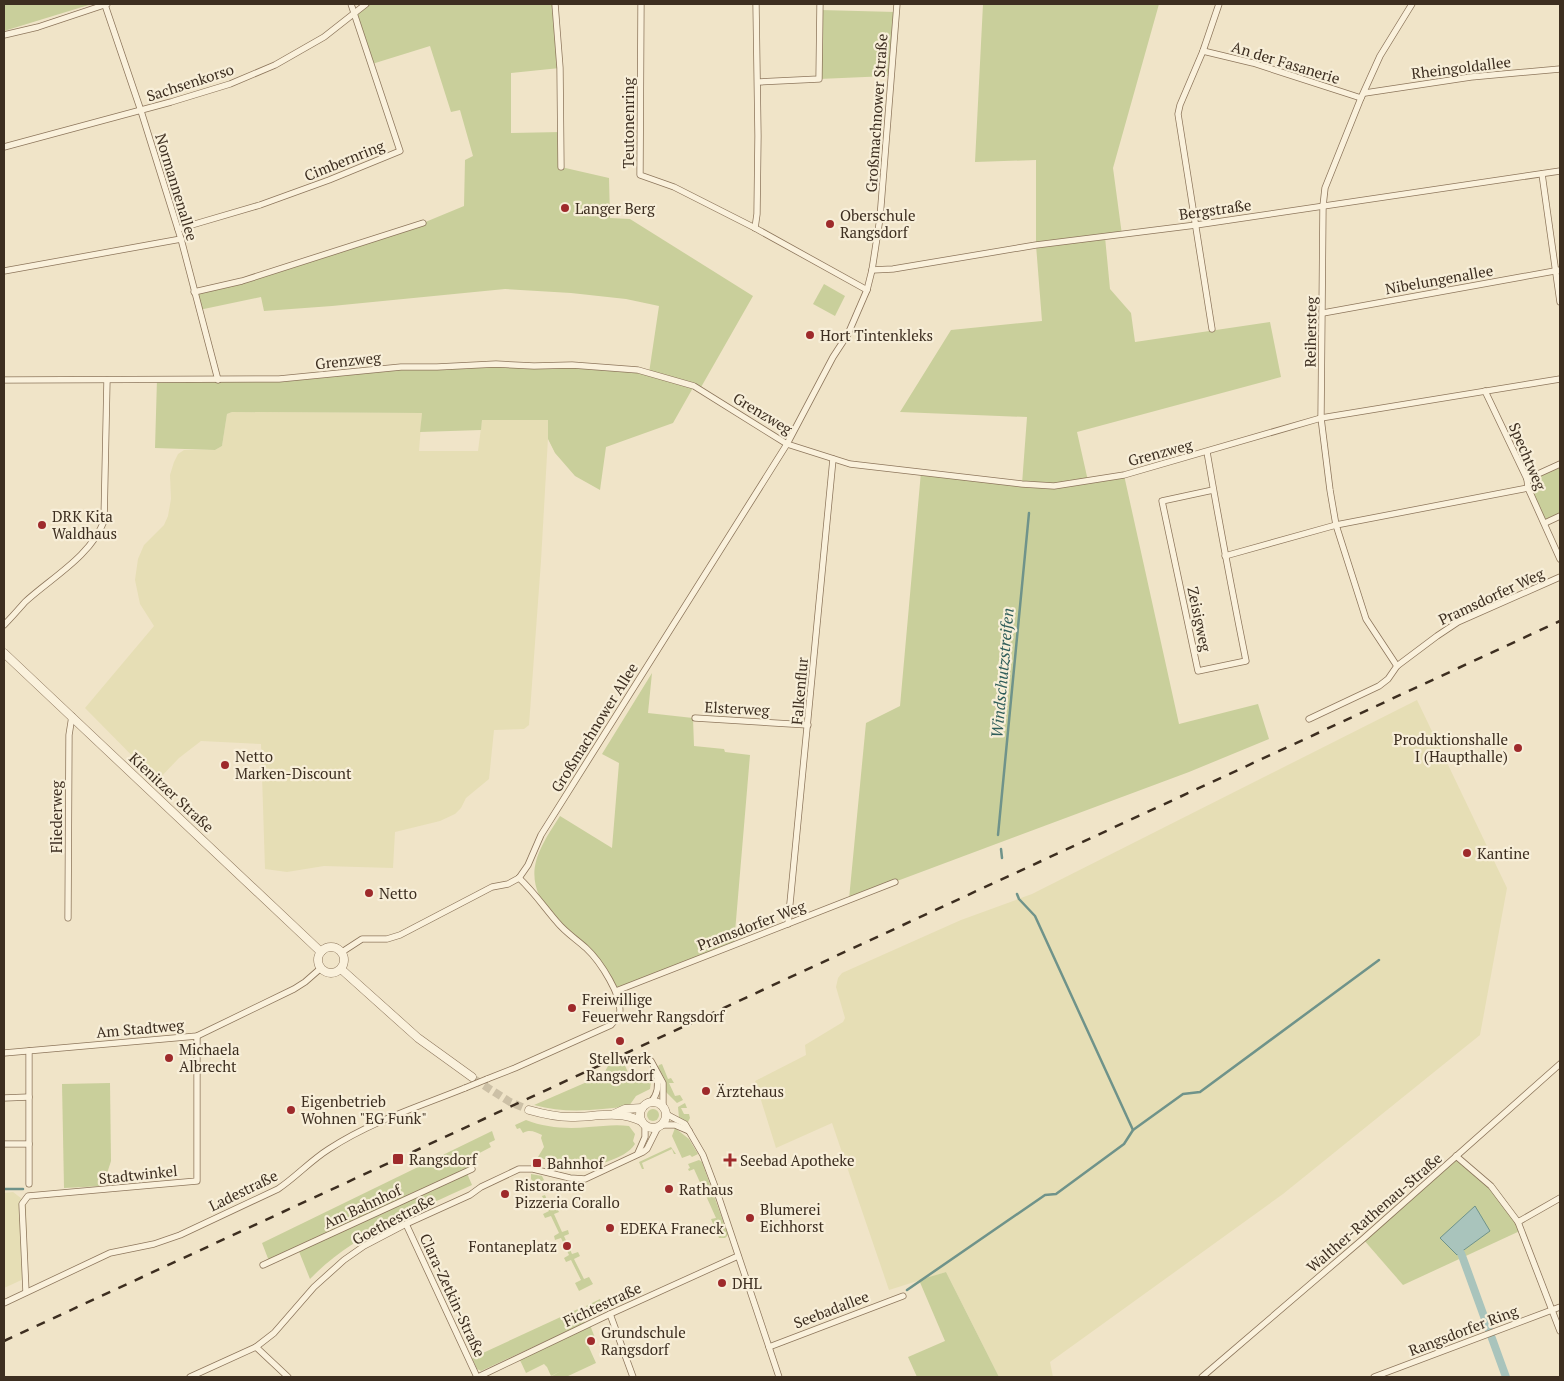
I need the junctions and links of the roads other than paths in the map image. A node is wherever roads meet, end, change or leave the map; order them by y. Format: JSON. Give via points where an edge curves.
{"nodes":[{"id":1,"x":106,"y":4,"type":"edge"},
{"id":2,"x":351,"y":4,"type":"edge"},
{"id":3,"x":366,"y":4,"type":"edge"},
{"id":4,"x":555,"y":4,"type":"edge"},
{"id":5,"x":642,"y":4,"type":"edge"},
{"id":6,"x":756,"y":4,"type":"edge"},
{"id":7,"x":820,"y":4,"type":"edge"},
{"id":8,"x":897,"y":4,"type":"edge"},
{"id":9,"x":1219,"y":4,"type":"edge"},
{"id":10,"x":1412,"y":4,"type":"edge"},
{"id":11,"x":354,"y":13,"type":"junction"},
{"id":12,"x":4,"y":36,"type":"edge"},
{"id":13,"x":1203,"y":52,"type":"junction"},
{"id":14,"x":1560,"y":69,"type":"edge"},
{"id":15,"x":758,"y":82,"type":"junction"},
{"id":16,"x":1365,"y":92,"type":"junction"},
{"id":17,"x":1361,"y":98,"type":"junction"},
{"id":18,"x":141,"y":110,"type":"junction"},
{"id":19,"x":4,"y":147,"type":"edge"},
{"id":20,"x":561,"y":168,"type":"dead end"},
{"id":21,"x":1560,"y":171,"type":"edge"},
{"id":22,"x":1542,"y":174,"type":"junction"},
{"id":23,"x":1323,"y":206,"type":"junction"},
{"id":24,"x":423,"y":222,"type":"dead end"},
{"id":25,"x":1196,"y":225,"type":"junction"},
{"id":26,"x":755,"y":228,"type":"junction"},
{"id":27,"x":178,"y":229,"type":"junction"},
{"id":28,"x":181,"y":239,"type":"junction"},
{"id":29,"x":872,"y":270,"type":"junction"},
{"id":30,"x":1558,"y":270,"type":"edge"},
{"id":31,"x":4,"y":272,"type":"edge"},
{"id":32,"x":866,"y":290,"type":"junction"},
{"id":33,"x":194,"y":292,"type":"junction"},
{"id":34,"x":1560,"y":302,"type":"edge"},
{"id":35,"x":1323,"y":313,"type":"junction"},
{"id":36,"x":1212,"y":330,"type":"dead end"},
{"id":37,"x":1560,"y":379,"type":"edge"},
{"id":38,"x":4,"y":380,"type":"edge"},
{"id":39,"x":107,"y":380,"type":"junction"},
{"id":40,"x":218,"y":380,"type":"junction"},
{"id":41,"x":1486,"y":391,"type":"junction"},
{"id":42,"x":1321,"y":418,"type":"junction"},
{"id":43,"x":787,"y":444,"type":"junction"},
{"id":44,"x":1206,"y":452,"type":"junction"},
{"id":45,"x":833,"y":459,"type":"junction"},
{"id":46,"x":1560,"y":464,"type":"edge"},
{"id":47,"x":1527,"y":479,"type":"junction"},
{"id":48,"x":1528,"y":488,"type":"junction"},
{"id":49,"x":1213,"y":490,"type":"junction"},
{"id":50,"x":1560,"y":516,"type":"edge"},
{"id":51,"x":1545,"y":523,"type":"junction"},
{"id":52,"x":1336,"y":525,"type":"junction"},
{"id":53,"x":1225,"y":556,"type":"junction"},
{"id":54,"x":1560,"y":558,"type":"edge"},
{"id":55,"x":1560,"y":577,"type":"edge"},
{"id":56,"x":4,"y":625,"type":"edge"},
{"id":57,"x":4,"y":653,"type":"edge"},
{"id":58,"x":1397,"y":666,"type":"junction"},
{"id":59,"x":72,"y":716,"type":"junction"},
{"id":60,"x":695,"y":718,"type":"dead end"},
{"id":61,"x":1310,"y":720,"type":"dead end"},
{"id":62,"x":808,"y":725,"type":"junction"},
{"id":63,"x":519,"y":878,"type":"junction"},
{"id":64,"x":895,"y":882,"type":"dead end"},
{"id":65,"x":68,"y":918,"type":"dead end"},
{"id":66,"x":788,"y":924,"type":"junction"},
{"id":67,"x":321,"y":952,"type":"junction"},
{"id":68,"x":342,"y":952,"type":"junction"},
{"id":69,"x":321,"y":968,"type":"junction"},
{"id":70,"x":340,"y":969,"type":"junction"},
{"id":71,"x":616,"y":991,"type":"junction"},
{"id":72,"x":197,"y":1036,"type":"junction"},
{"id":73,"x":29,"y":1051,"type":"junction"},
{"id":74,"x":4,"y":1052,"type":"edge"},
{"id":75,"x":650,"y":1061,"type":"dead end"},
{"id":76,"x":1560,"y":1064,"type":"edge"},
{"id":77,"x":654,"y":1067,"type":"junction"},
{"id":78,"x":472,"y":1077,"type":"tunnel mouth"},
{"id":79,"x":28,"y":1097,"type":"junction"},
{"id":80,"x":4,"y":1098,"type":"edge"},
{"id":81,"x":651,"y":1102,"type":"junction"},
{"id":82,"x":663,"y":1106,"type":"junction"},
{"id":83,"x":642,"y":1108,"type":"junction"},
{"id":84,"x":529,"y":1110,"type":"tunnel mouth"},
{"id":85,"x":614,"y":1114,"type":"junction"},
{"id":86,"x":666,"y":1114,"type":"junction"},
{"id":87,"x":643,"y":1123,"type":"junction"},
{"id":88,"x":660,"y":1126,"type":"junction"},
{"id":89,"x":689,"y":1131,"type":"junction"},
{"id":90,"x":4,"y":1144,"type":"edge"},
{"id":91,"x":29,"y":1144,"type":"junction"},
{"id":92,"x":637,"y":1155,"type":"junction"},
{"id":93,"x":1456,"y":1156,"type":"junction"},
{"id":94,"x":472,"y":1169,"type":"dead end"},
{"id":95,"x":29,"y":1184,"type":"dead end"},
{"id":96,"x":1560,"y":1198,"type":"edge"},
{"id":97,"x":1518,"y":1222,"type":"junction"},
{"id":98,"x":406,"y":1224,"type":"junction"},
{"id":99,"x":738,"y":1256,"type":"junction"},
{"id":100,"x":263,"y":1265,"type":"dead end"},
{"id":101,"x":26,"y":1292,"type":"junction"},
{"id":102,"x":903,"y":1296,"type":"dead end"},
{"id":103,"x":4,"y":1303,"type":"edge"},
{"id":104,"x":1560,"y":1307,"type":"edge"},
{"id":105,"x":1552,"y":1310,"type":"junction"},
{"id":106,"x":610,"y":1314,"type":"junction"},
{"id":107,"x":1560,"y":1331,"type":"edge"},
{"id":108,"x":256,"y":1347,"type":"junction"},
{"id":109,"x":768,"y":1347,"type":"junction"},
{"id":110,"x":190,"y":1377,"type":"edge"},
{"id":111,"x":288,"y":1377,"type":"edge"},
{"id":112,"x":478,"y":1377,"type":"edge"},
{"id":113,"x":633,"y":1377,"type":"edge"},
{"id":114,"x":778,"y":1377,"type":"edge"},
{"id":115,"x":1202,"y":1377,"type":"edge"},
{"id":116,"x":1374,"y":1377,"type":"edge"}],
"edges":[{"from":1,"to":12,"type":"street"},
{"from":1,"to":18,"type":"street","name":"Normannenallee"},
{"from":2,"to":11,"type":"street","name":"Cimbernring"},
{"from":3,"to":11,"type":"street","name":"Sachsenkorso"},
{"from":4,"to":20,"type":"street","via":[[560,68]]},
{"from":5,"to":26,"type":"street","name":"Teutonenring","via":[[640,175],[674,187]]},
{"from":6,"to":15,"type":"street"},
{"from":7,"to":15,"type":"street","via":[[819,79]]},
{"from":8,"to":29,"type":"street","name":"Großmachnower Straße","via":[[883,189]]},
{"from":9,"to":13,"type":"street"},
{"from":10,"to":16,"type":"street","name":"Reihersteg","via":[[1380,56]]},
{"from":11,"to":18,"type":"street","name":"Sachsenkorso","via":[[324,37],[275,65],[230,84]]},
{"from":11,"to":27,"type":"street","name":"Cimbernring","via":[[400,151],[260,205]]},
{"from":13,"to":17,"type":"street","name":"An der Fasanerie","via":[[1254,63]]},
{"from":13,"to":25,"type":"street","via":[[1178,114]]},
{"from":14,"to":16,"type":"street","name":"Rheingoldallee"},
{"from":15,"to":26,"type":"street"},
{"from":16,"to":17,"type":"street","name":"Reihersteg"},
{"from":17,"to":23,"type":"street","name":"Reihersteg","via":[[1325,188]]},
{"from":18,"to":19,"type":"street","name":"Sachsenkorso"},
{"from":18,"to":27,"type":"street","name":"Normannenallee"},
{"from":21,"to":22,"type":"street","name":"Bergstraße"},
{"from":22,"to":23,"type":"street","name":"Bergstraße"},
{"from":22,"to":30,"type":"street"},
{"from":23,"to":25,"type":"street","name":"Bergstraße"},
{"from":23,"to":35,"type":"street","name":"Reihersteg"},
{"from":24,"to":33,"type":"street","via":[[242,281]]},
{"from":25,"to":29,"type":"street","name":"Bergstraße"},
{"from":25,"to":36,"type":"street"},
{"from":26,"to":32,"type":"street","name":"Teutonenring"},
{"from":27,"to":28,"type":"street","name":"Normannenallee"},
{"from":28,"to":31,"type":"street"},
{"from":28,"to":33,"type":"street","name":"Normannenallee"},
{"from":29,"to":32,"type":"street","name":"Großmachnower Straße"},
{"from":30,"to":34,"type":"street"},
{"from":30,"to":35,"type":"street","name":"Nibelungenallee"},
{"from":32,"to":43,"type":"street","name":"Großmachnower Straße","via":[[848,334]]},
{"from":33,"to":40,"type":"street","name":"Normannenallee"},
{"from":35,"to":42,"type":"street","name":"Reihersteg"},
{"from":37,"to":41,"type":"street","name":"Grenzweg"},
{"from":38,"to":39,"type":"street","name":"Grenzweg"},
{"from":39,"to":40,"type":"street","name":"Grenzweg"},
{"from":39,"to":56,"type":"street","via":[[104,521],[101,529],[78,558]]},
{"from":40,"to":43,"type":"street","name":"Grenzweg","via":[[279,379],[401,367],[496,364],[638,370],[694,386]]},
{"from":41,"to":42,"type":"street","name":"Grenzweg"},
{"from":41,"to":47,"type":"street","name":"Spechtweg"},
{"from":42,"to":44,"type":"street","name":"Grenzweg"},
{"from":42,"to":52,"type":"street","name":"Reihersteg"},
{"from":43,"to":45,"type":"street","name":"Grenzweg"},
{"from":43,"to":63,"type":"street","name":"Großmachnower Allee","via":[[542,835]]},
{"from":44,"to":45,"type":"street","name":"Grenzweg","via":[[1124,475],[1054,486],[850,464]]},
{"from":44,"to":49,"type":"street","name":"Zeisigweg"},
{"from":45,"to":62,"type":"street","name":"Falkenflur"},
{"from":46,"to":47,"type":"street"},
{"from":47,"to":48,"type":"street","name":"Spechtweg"},
{"from":48,"to":51,"type":"street","name":"Spechtweg"},
{"from":48,"to":52,"type":"street"},
{"from":49,"to":53,"type":"street","name":"Zeisigweg"},
{"from":49,"to":53,"type":"street","name":"Zeisigweg","via":[[1162,501],[1198,671],[1246,661]]},
{"from":50,"to":51,"type":"street"},
{"from":51,"to":54,"type":"street","name":"Spechtweg"},
{"from":52,"to":53,"type":"street"},
{"from":52,"to":58,"type":"street","name":"Reihersteg","via":[[1366,619]]},
{"from":55,"to":58,"type":"street","name":"Pramsdorfer Weg","via":[[1458,622]]},
{"from":57,"to":59,"type":"street","name":"Kienitzer Straße"},
{"from":58,"to":61,"type":"street","name":"Pramsdorfer Weg","via":[[1379,686]]},
{"from":59,"to":65,"type":"street","name":"Fliederweg","via":[[69,735]]},
{"from":59,"to":67,"type":"street","name":"Kienitzer Straße"},
{"from":60,"to":62,"type":"street","name":"Elsterweg"},
{"from":62,"to":66,"type":"street","name":"Falkenflur"},
{"from":63,"to":68,"type":"street","via":[[491,888],[393,938],[362,939]]},
{"from":63,"to":71,"type":"street","via":[[557,922],[587,949]]},
{"from":64,"to":66,"type":"street","name":"Pramsdorfer Weg"},
{"from":66,"to":71,"type":"street","name":"Pramsdorfer Weg"},
{"from":67,"to":68,"type":"street","via":[[330,947]]},
{"from":67,"to":69,"type":"street","via":[[318,960]]},
{"from":68,"to":70,"type":"street","via":[[344,959]]},
{"from":69,"to":70,"type":"street","via":[[332,973]]},
{"from":69,"to":72,"type":"street","name":"Am Stadtweg","via":[[294,989]]},
{"from":70,"to":78,"type":"street","via":[[418,1038]]},
{"from":71,"to":101,"type":"street","name":"Ladestraße","bridge":true,"via":[[618,1016],[611,1025],[515,1068],[370,1126],[329,1149],[278,1189],[180,1235],[110,1253]]},
{"from":72,"to":73,"type":"street","name":"Am Stadtweg"},
{"from":72,"to":101,"type":"street","name":"Stadtwinkel","via":[[197,1181],[28,1196],[22,1204]]},
{"from":73,"to":74,"type":"street","name":"Am Stadtweg"},
{"from":73,"to":79,"type":"street"},
{"from":75,"to":77,"type":"street"},
{"from":76,"to":93,"type":"street","name":"Walther-Rathenau-Straße"},
{"from":77,"to":81,"type":"street","via":[[658,1082]]},
{"from":77,"to":82,"type":"street","via":[[663,1083]]},
{"from":79,"to":80,"type":"street"},
{"from":79,"to":91,"type":"street"},
{"from":81,"to":82,"type":"street"},
{"from":81,"to":83,"type":"street"},
{"from":82,"to":86,"type":"street"},
{"from":83,"to":85,"type":"street"},
{"from":83,"to":87,"type":"street"},
{"from":84,"to":85,"type":"street","via":[[556,1116]]},
{"from":85,"to":87,"type":"street"},
{"from":86,"to":88,"type":"street"},
{"from":86,"to":89,"type":"street","via":[[682,1122]]},
{"from":87,"to":88,"type":"street","via":[[651,1128]]},
{"from":87,"to":92,"type":"street","via":[[645,1137]]},
{"from":88,"to":89,"type":"street","via":[[675,1125]]},
{"from":88,"to":92,"type":"street","name":"Goethestraße","via":[[647,1149]]},
{"from":89,"to":99,"type":"street","via":[[703,1155]]},
{"from":90,"to":91,"type":"street"},
{"from":91,"to":95,"type":"street"},
{"from":92,"to":98,"type":"street","name":"Goethestraße","via":[[585,1179],[520,1169]]},
{"from":93,"to":97,"type":"street","via":[[1491,1186]]},
{"from":93,"to":115,"type":"street","name":"Walther-Rathenau-Straße"},
{"from":94,"to":100,"type":"street","name":"Am Bahnhof"},
{"from":96,"to":97,"type":"street"},
{"from":97,"to":105,"type":"street"},
{"from":98,"to":108,"type":"street","name":"Goethestraße","via":[[344,1260],[314,1287],[274,1333]]},
{"from":98,"to":112,"type":"street","name":"Clara-Zetkin-Straße"},
{"from":99,"to":106,"type":"street","name":"Fichtestraße"},
{"from":99,"to":109,"type":"street"},
{"from":101,"to":103,"type":"street","name":"Ladestraße"},
{"from":102,"to":109,"type":"street","name":"Seebadallee"},
{"from":104,"to":105,"type":"street","name":"Rangsdorfer Ring"},
{"from":105,"to":107,"type":"street"},
{"from":105,"to":116,"type":"street","name":"Rangsdorfer Ring"},
{"from":106,"to":112,"type":"street","name":"Fichtestraße"},
{"from":106,"to":113,"type":"street"},
{"from":108,"to":110,"type":"street","name":"Goethestraße"},
{"from":108,"to":111,"type":"street"},
{"from":109,"to":114,"type":"street"}]}
